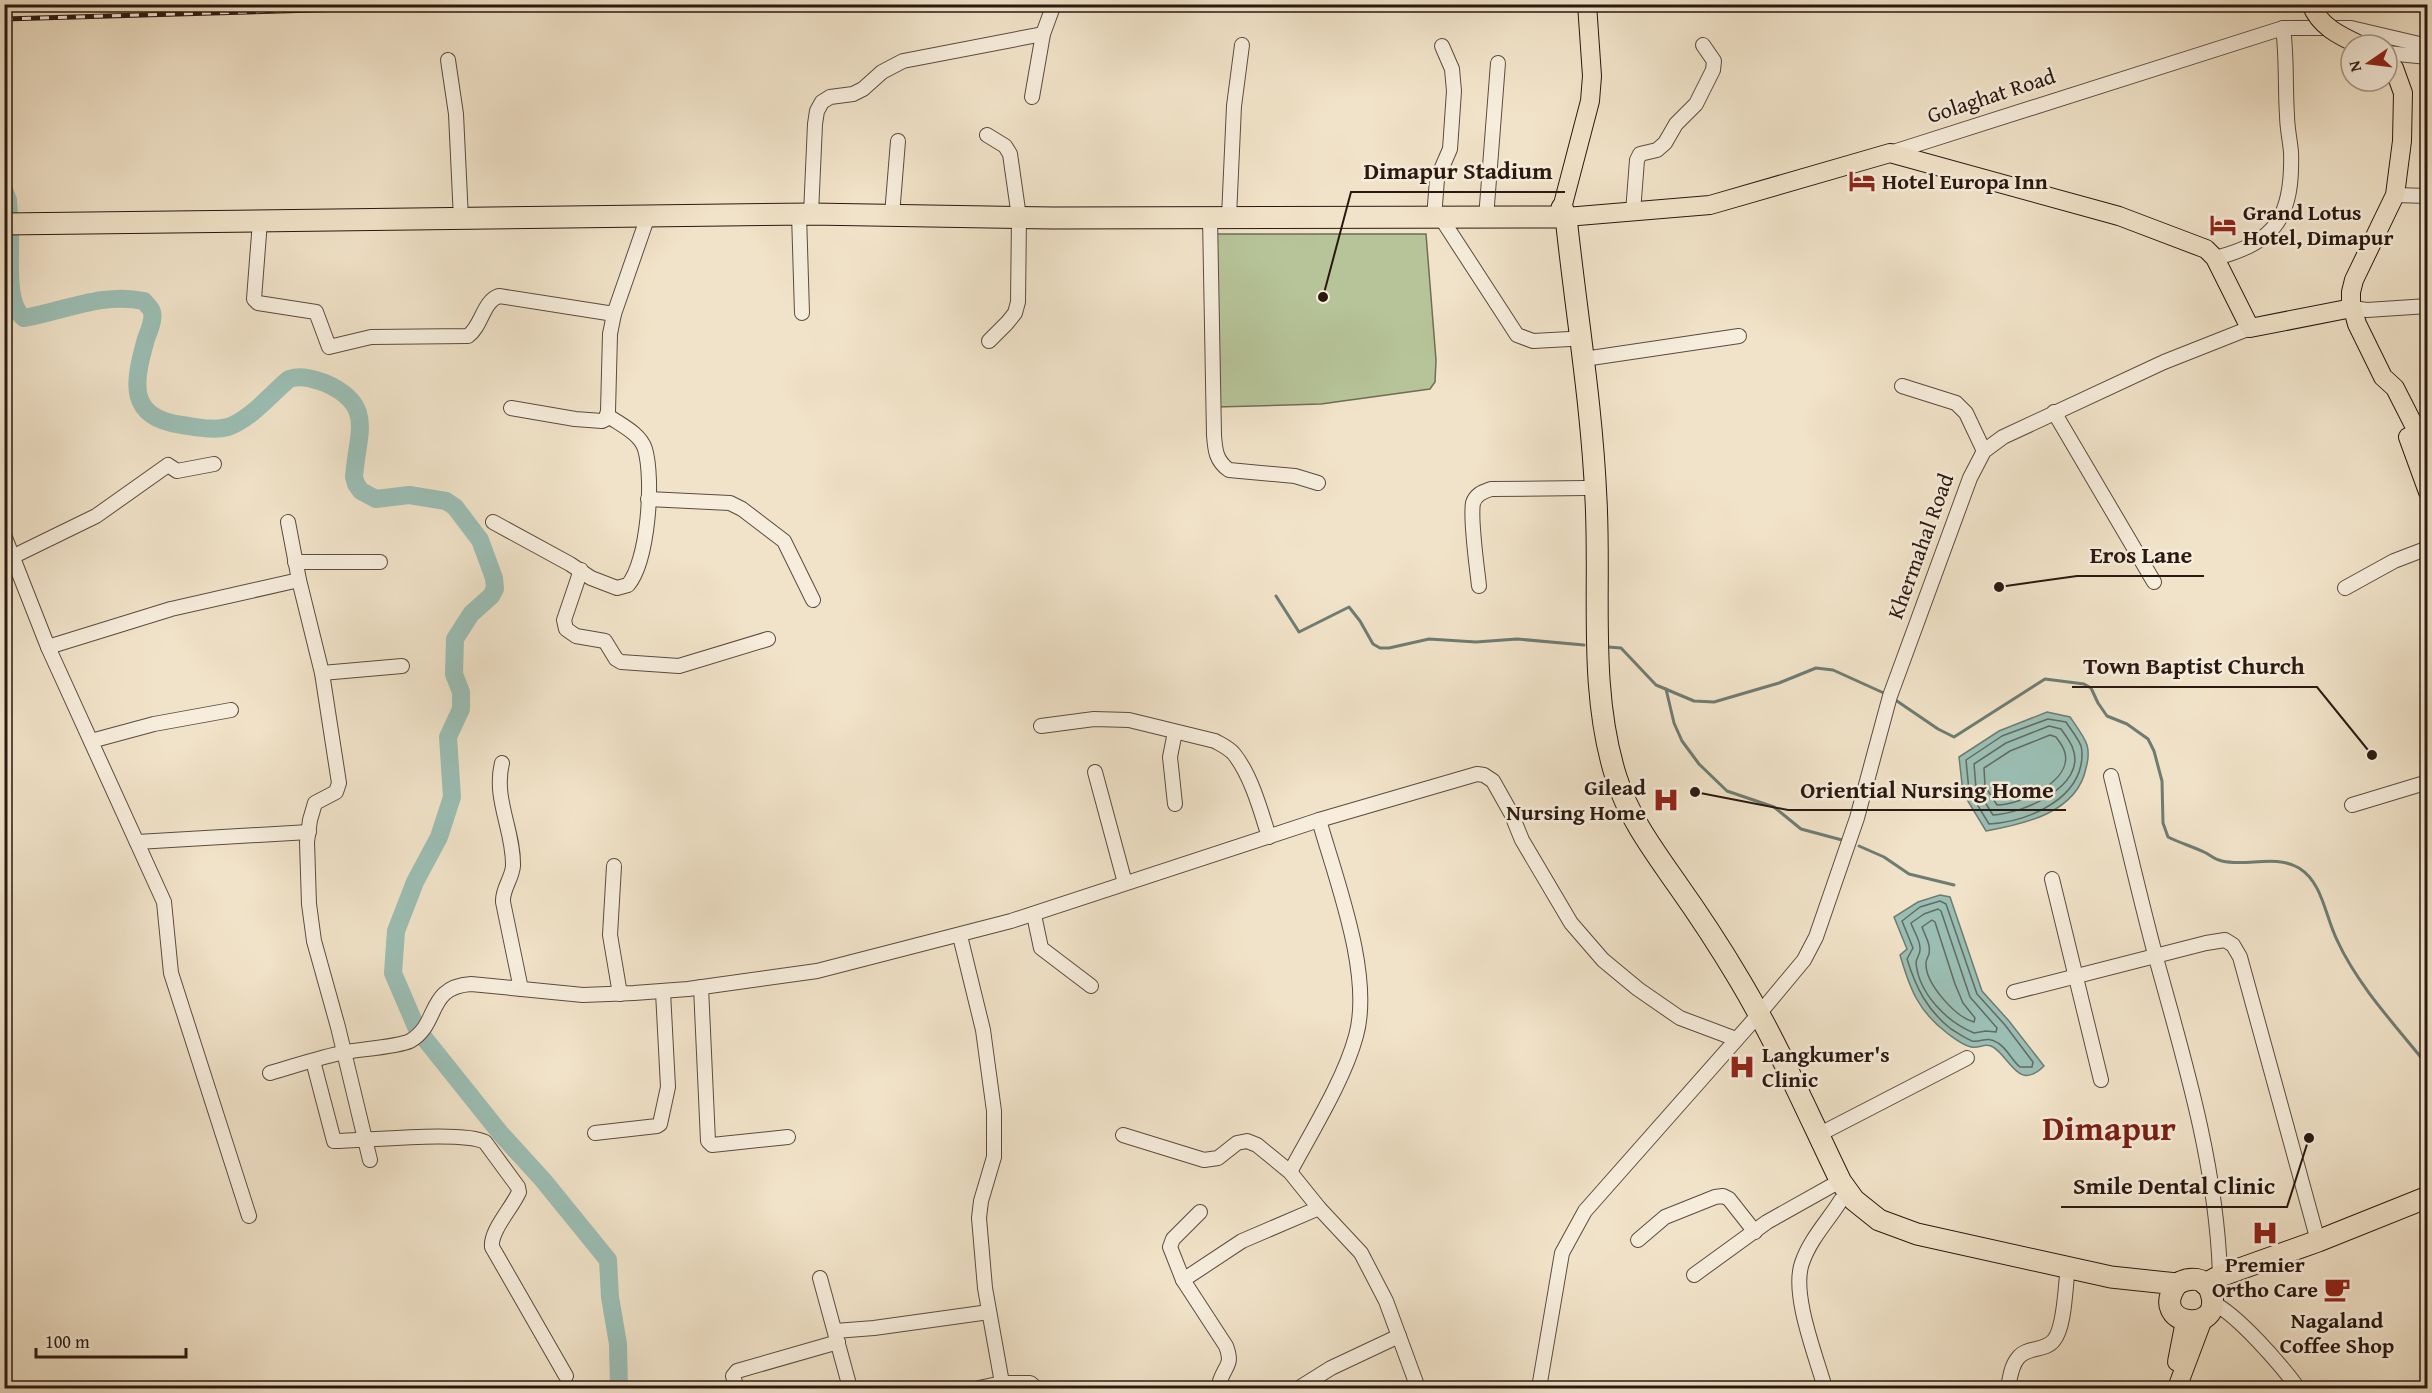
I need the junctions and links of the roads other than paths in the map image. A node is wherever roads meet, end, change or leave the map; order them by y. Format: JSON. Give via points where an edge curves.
{"nodes":[{"id":1,"x":1054,"y":4,"type":"edge"},
{"id":2,"x":1587,"y":4,"type":"edge"},
{"id":3,"x":2311,"y":4,"type":"edge"},
{"id":4,"x":2283,"y":28,"type":"junction"},
{"id":5,"x":1043,"y":34,"type":"junction"},
{"id":6,"x":2339,"y":35,"type":"edge"},
{"id":7,"x":1242,"y":45,"type":"dead end"},
{"id":8,"x":1704,"y":45,"type":"dead end"},
{"id":9,"x":1442,"y":46,"type":"dead end"},
{"id":10,"x":2427,"y":46,"type":"edge"},
{"id":11,"x":2399,"y":54,"type":"edge"},
{"id":12,"x":2427,"y":57,"type":"edge"},
{"id":13,"x":448,"y":60,"type":"dead end"},
{"id":14,"x":1498,"y":63,"type":"dead end"},
{"id":15,"x":2399,"y":78,"type":"edge"},
{"id":16,"x":1032,"y":97,"type":"dead end"},
{"id":17,"x":987,"y":135,"type":"dead end"},
{"id":18,"x":898,"y":141,"type":"dead end"},
{"id":19,"x":1890,"y":153,"type":"junction"},
{"id":20,"x":2396,"y":195,"type":"junction"},
{"id":21,"x":2427,"y":196,"type":"edge"},
{"id":22,"x":1632,"y":212,"type":"junction"},
{"id":23,"x":805,"y":214,"type":"junction"},
{"id":24,"x":1562,"y":214,"type":"junction"},
{"id":25,"x":892,"y":215,"type":"junction"},
{"id":26,"x":648,"y":216,"type":"junction"},
{"id":27,"x":1019,"y":217,"type":"junction"},
{"id":28,"x":1220,"y":217,"type":"junction"},
{"id":29,"x":1437,"y":218,"type":"junction"},
{"id":30,"x":1486,"y":218,"type":"junction"},
{"id":31,"x":462,"y":219,"type":"junction"},
{"id":32,"x":260,"y":220,"type":"junction"},
{"id":33,"x":4,"y":224,"type":"edge"},
{"id":34,"x":2215,"y":258,"type":"junction"},
{"id":35,"x":2427,"y":306,"type":"edge"},
{"id":36,"x":2352,"y":308,"type":"junction"},
{"id":37,"x":802,"y":313,"type":"dead end"},
{"id":38,"x":614,"y":314,"type":"junction"},
{"id":39,"x":2250,"y":328,"type":"junction"},
{"id":40,"x":1739,"y":336,"type":"dead end"},
{"id":41,"x":1570,"y":339,"type":"junction"},
{"id":42,"x":989,"y":341,"type":"dead end"},
{"id":43,"x":1584,"y":359,"type":"junction"},
{"id":44,"x":2383,"y":377,"type":"junction"},
{"id":45,"x":1902,"y":386,"type":"dead end"},
{"id":46,"x":512,"y":408,"type":"dead end"},
{"id":47,"x":2054,"y":412,"type":"junction"},
{"id":48,"x":607,"y":415,"type":"junction"},
{"id":49,"x":1984,"y":451,"type":"junction"},
{"id":50,"x":2427,"y":453,"type":"edge"},
{"id":51,"x":214,"y":464,"type":"dead end"},
{"id":52,"x":1318,"y":483,"type":"dead end"},
{"id":53,"x":1587,"y":488,"type":"junction"},
{"id":54,"x":2427,"y":492,"type":"edge"},
{"id":55,"x":648,"y":499,"type":"junction"},
{"id":56,"x":288,"y":522,"type":"dead end"},
{"id":57,"x":493,"y":522,"type":"dead end"},
{"id":58,"x":4,"y":535,"type":"edge"},
{"id":59,"x":2427,"y":548,"type":"edge"},
{"id":60,"x":14,"y":556,"type":"junction"},
{"id":61,"x":295,"y":562,"type":"junction"},
{"id":62,"x":380,"y":562,"type":"dead end"},
{"id":63,"x":581,"y":570,"type":"junction"},
{"id":64,"x":299,"y":580,"type":"junction"},
{"id":65,"x":2154,"y":582,"type":"dead end"},
{"id":66,"x":1479,"y":586,"type":"dead end"},
{"id":67,"x":2346,"y":588,"type":"dead end"},
{"id":68,"x":813,"y":600,"type":"dead end"},
{"id":69,"x":768,"y":639,"type":"dead end"},
{"id":70,"x":48,"y":647,"type":"junction"},
{"id":71,"x":402,"y":666,"type":"dead end"},
{"id":72,"x":322,"y":673,"type":"junction"},
{"id":73,"x":231,"y":710,"type":"dead end"},
{"id":74,"x":1041,"y":726,"type":"dead end"},
{"id":75,"x":1175,"y":732,"type":"junction"},
{"id":76,"x":91,"y":741,"type":"junction"},
{"id":77,"x":502,"y":764,"type":"dead end"},
{"id":78,"x":1095,"y":772,"type":"dead end"},
{"id":79,"x":2111,"y":776,"type":"dead end"},
{"id":80,"x":2427,"y":782,"type":"edge"},
{"id":81,"x":1175,"y":804,"type":"dead end"},
{"id":82,"x":2352,"y":805,"type":"dead end"},
{"id":83,"x":1319,"y":820,"type":"junction"},
{"id":84,"x":309,"y":832,"type":"junction"},
{"id":85,"x":1269,"y":837,"type":"junction"},
{"id":86,"x":137,"y":842,"type":"junction"},
{"id":87,"x":614,"y":866,"type":"dead end"},
{"id":88,"x":2052,"y":879,"type":"dead end"},
{"id":89,"x":1125,"y":883,"type":"junction"},
{"id":90,"x":1034,"y":915,"type":"junction"},
{"id":91,"x":960,"y":936,"type":"junction"},
{"id":92,"x":2156,"y":956,"type":"junction"},
{"id":93,"x":2078,"y":976,"type":"junction"},
{"id":94,"x":1090,"y":986,"type":"dead end"},
{"id":95,"x":701,"y":987,"type":"junction"},
{"id":96,"x":521,"y":989,"type":"junction"},
{"id":97,"x":663,"y":992,"type":"junction"},
{"id":98,"x":2014,"y":992,"type":"dead end"},
{"id":99,"x":620,"y":994,"type":"junction"},
{"id":100,"x":1756,"y":1018,"type":"junction"},
{"id":101,"x":1736,"y":1039,"type":"junction"},
{"id":102,"x":344,"y":1053,"type":"junction"},
{"id":103,"x":1966,"y":1058,"type":"dead end"},
{"id":104,"x":313,"y":1061,"type":"junction"},
{"id":105,"x":270,"y":1073,"type":"dead end"},
{"id":106,"x":2102,"y":1080,"type":"dead end"},
{"id":107,"x":595,"y":1133,"type":"dead end"},
{"id":108,"x":1123,"y":1134,"type":"dead end"},
{"id":109,"x":1818,"y":1135,"type":"junction"},
{"id":110,"x":788,"y":1137,"type":"dead end"},
{"id":111,"x":365,"y":1138,"type":"junction"},
{"id":112,"x":370,"y":1160,"type":"dead end"},
{"id":113,"x":1290,"y":1172,"type":"junction"},
{"id":114,"x":1837,"y":1192,"type":"junction"},
{"id":115,"x":2427,"y":1197,"type":"edge"},
{"id":116,"x":2427,"y":1207,"type":"edge"},
{"id":117,"x":1319,"y":1208,"type":"junction"},
{"id":118,"x":1200,"y":1212,"type":"dead end"},
{"id":119,"x":249,"y":1216,"type":"dead end"},
{"id":120,"x":1755,"y":1232,"type":"junction"},
{"id":121,"x":1638,"y":1240,"type":"dead end"},
{"id":122,"x":2318,"y":1241,"type":"junction"},
{"id":123,"x":1694,"y":1275,"type":"dead end"},
{"id":124,"x":2067,"y":1276,"type":"junction"},
{"id":125,"x":820,"y":1278,"type":"dead end"},
{"id":126,"x":1184,"y":1280,"type":"junction"},
{"id":127,"x":2173,"y":1292,"type":"junction"},
{"id":128,"x":2206,"y":1299,"type":"junction"},
{"id":129,"x":989,"y":1312,"type":"junction"},
{"id":130,"x":1399,"y":1336,"type":"junction"},
{"id":131,"x":836,"y":1337,"type":"junction"},
{"id":132,"x":566,"y":1376,"type":"dead end"},
{"id":133,"x":1002,"y":1383,"type":"junction"},
{"id":134,"x":737,"y":1389,"type":"edge"},
{"id":135,"x":850,"y":1389,"type":"edge"},
{"id":136,"x":979,"y":1389,"type":"edge"},
{"id":137,"x":1036,"y":1389,"type":"edge"},
{"id":138,"x":1224,"y":1389,"type":"edge"},
{"id":139,"x":1299,"y":1389,"type":"edge"},
{"id":140,"x":1418,"y":1389,"type":"edge"},
{"id":141,"x":1539,"y":1389,"type":"edge"},
{"id":142,"x":1825,"y":1389,"type":"edge"},
{"id":143,"x":2008,"y":1389,"type":"edge"},
{"id":144,"x":2166,"y":1389,"type":"edge"},
{"id":145,"x":2177,"y":1389,"type":"edge"},
{"id":146,"x":2298,"y":1389,"type":"edge"}],
"edges":[{"from":1,"to":5,"type":"street"},
{"from":2,"to":24,"type":"main road","via":[[1592,76],[1583,132]]},
{"from":3,"to":6,"type":"main road","bridge":true,"via":[[2321,21]]},
{"from":4,"to":10,"type":"street","name":"Golaghat Road","via":[[2351,28]]},
{"from":4,"to":19,"type":"street","name":"Golaghat Road"},
{"from":4,"to":34,"type":"street","via":[[2291,150],[2291,178],[2284,213],[2263,238]]},
{"from":5,"to":16,"type":"street"},
{"from":5,"to":23,"type":"street","via":[[903,61],[882,72],[863,89],[822,102],[815,124]]},
{"from":7,"to":28,"type":"street"},
{"from":8,"to":22,"type":"street","via":[[1714,60],[1713,70],[1696,104],[1676,124],[1665,143],[1657,150],[1640,154]]},
{"from":9,"to":29,"type":"street","via":[[1452,69],[1454,91],[1449,149],[1437,179]]},
{"from":11,"to":12,"type":"street"},
{"from":13,"to":31,"type":"street","via":[[456,114]]},
{"from":14,"to":30,"type":"street"},
{"from":15,"to":20,"type":"main road","via":[[2403,111]]},
{"from":17,"to":27,"type":"street","via":[[1010,154]]},
{"from":18,"to":25,"type":"street"},
{"from":19,"to":22,"type":"main road","name":"Golaghat Road","via":[[1710,205]]},
{"from":19,"to":34,"type":"main road","via":[[2119,216],[2206,249]]},
{"from":20,"to":21,"type":"street"},
{"from":20,"to":36,"type":"main road","via":[[2355,280]]},
{"from":22,"to":24,"type":"main road","name":"Golaghat Road"},
{"from":23,"to":25,"type":"highway"},
{"from":23,"to":26,"type":"highway"},
{"from":23,"to":37,"type":"street"},
{"from":24,"to":30,"type":"highway"},
{"from":24,"to":41,"type":"highway","via":[[1558,251]]},
{"from":24,"to":43,"type":"highway"},
{"from":25,"to":27,"type":"highway"},
{"from":26,"to":31,"type":"highway"},
{"from":26,"to":38,"type":"street"},
{"from":27,"to":28,"type":"highway"},
{"from":27,"to":42,"type":"street","via":[[1018,302],[1015,313]]},
{"from":28,"to":29,"type":"highway"},
{"from":28,"to":52,"type":"street","via":[[1215,452],[1220,464],[1229,470],[1295,476]]},
{"from":29,"to":30,"type":"highway"},
{"from":29,"to":41,"type":"street","via":[[1517,335],[1533,341]]},
{"from":31,"to":32,"type":"highway"},
{"from":32,"to":33,"type":"highway"},
{"from":32,"to":38,"type":"street","via":[[255,302],[316,312],[329,346],[371,337],[468,336],[490,301],[499,296]]},
{"from":34,"to":39,"type":"main road"},
{"from":35,"to":36,"type":"street"},
{"from":36,"to":39,"type":"main road","name":"Khermahal Road"},
{"from":36,"to":44,"type":"main road"},
{"from":38,"to":48,"type":"street"},
{"from":39,"to":47,"type":"street","name":"Khermahal Road"},
{"from":40,"to":43,"type":"street"},
{"from":41,"to":53,"type":"highway"},
{"from":43,"to":100,"type":"highway","via":[[1597,504],[1600,675],[1616,778],[1647,839],[1712,937]]},
{"from":44,"to":50,"type":"main road","via":[[2395,388]]},
{"from":44,"to":54,"type":"main road"},
{"from":45,"to":49,"type":"street","via":[[1956,402],[1966,413]]},
{"from":46,"to":48,"type":"street","via":[[584,420],[603,421]]},
{"from":47,"to":49,"type":"street","name":"Khermahal Road"},
{"from":47,"to":65,"type":"street"},
{"from":48,"to":55,"type":"street","via":[[634,435],[645,449]]},
{"from":49,"to":100,"type":"street","name":"Khermahal Road","via":[[1970,478],[1890,696],[1857,818],[1816,937],[1804,960]]},
{"from":51,"to":60,"type":"street","via":[[177,471],[168,465],[96,516]]},
{"from":53,"to":66,"type":"street","via":[[1491,489],[1479,494],[1473,503],[1473,518]]},
{"from":53,"to":100,"type":"highway","via":[[1589,663],[1595,728],[1606,778],[1638,842]]},
{"from":55,"to":63,"type":"street","via":[[644,551],[638,571],[628,585],[606,585]]},
{"from":55,"to":68,"type":"street","via":[[730,503],[742,509],[784,541]]},
{"from":56,"to":61,"type":"street"},
{"from":57,"to":63,"type":"street"},
{"from":58,"to":60,"type":"street"},
{"from":59,"to":67,"type":"street"},
{"from":60,"to":70,"type":"street"},
{"from":61,"to":62,"type":"street"},
{"from":61,"to":64,"type":"street"},
{"from":63,"to":69,"type":"street","via":[[564,620],[566,629],[576,636],[605,641],[621,662],[679,666]]},
{"from":64,"to":70,"type":"street","via":[[171,609]]},
{"from":64,"to":72,"type":"street"},
{"from":70,"to":76,"type":"street"},
{"from":71,"to":72,"type":"street"},
{"from":72,"to":84,"type":"street","via":[[339,783],[336,792],[315,803]]},
{"from":73,"to":76,"type":"street"},
{"from":74,"to":75,"type":"street","via":[[1094,718],[1129,720]]},
{"from":75,"to":81,"type":"street","via":[[1170,757]]},
{"from":75,"to":85,"type":"street","via":[[1215,741],[1235,755]]},
{"from":76,"to":86,"type":"street"},
{"from":77,"to":96,"type":"street","via":[[499,787],[513,867],[503,902]]},
{"from":78,"to":89,"type":"street"},
{"from":79,"to":92,"type":"street"},
{"from":80,"to":82,"type":"street"},
{"from":83,"to":85,"type":"street"},
{"from":83,"to":101,"type":"street","via":[[1469,775],[1489,777],[1571,924],[1604,960],[1680,1018]]},
{"from":83,"to":113,"type":"street","via":[[1349,922],[1358,969],[1357,1034],[1347,1063]]},
{"from":84,"to":86,"type":"street"},
{"from":84,"to":102,"type":"street","via":[[308,890],[314,941]]},
{"from":85,"to":89,"type":"street"},
{"from":86,"to":119,"type":"street","via":[[166,908],[171,973]]},
{"from":87,"to":99,"type":"street","via":[[610,935]]},
{"from":88,"to":93,"type":"street"},
{"from":89,"to":90,"type":"street"},
{"from":90,"to":91,"type":"street"},
{"from":90,"to":94,"type":"street","via":[[1041,948]]},
{"from":91,"to":95,"type":"street","via":[[817,971]]},
{"from":91,"to":129,"type":"street","via":[[983,1030],[994,1111],[994,1157],[979,1218]]},
{"from":92,"to":93,"type":"street"},
{"from":92,"to":122,"type":"street","via":[[2226,940],[2240,957]]},
{"from":92,"to":128,"type":"street","via":[[2214,1191]]},
{"from":93,"to":98,"type":"street"},
{"from":93,"to":106,"type":"street"},
{"from":95,"to":97,"type":"street"},
{"from":95,"to":110,"type":"street","via":[[709,1143]]},
{"from":96,"to":99,"type":"street"},
{"from":96,"to":102,"type":"street","via":[[471,984],[449,988],[423,1029],[411,1040]]},
{"from":97,"to":99,"type":"street"},
{"from":97,"to":107,"type":"street","via":[[668,1087],[660,1124]]},
{"from":100,"to":101,"type":"street","name":"Khermahal Road"},
{"from":100,"to":109,"type":"highway","via":[[1783,1058]]},
{"from":100,"to":114,"type":"highway"},
{"from":101,"to":141,"type":"street","name":"Khermahal Road","via":[[1585,1211],[1571,1234],[1557,1276]]},
{"from":102,"to":104,"type":"street"},
{"from":102,"to":111,"type":"street"},
{"from":103,"to":109,"type":"street"},
{"from":104,"to":105,"type":"street"},
{"from":104,"to":111,"type":"street","via":[[333,1140]]},
{"from":108,"to":113,"type":"street","via":[[1204,1160],[1218,1158],[1237,1143],[1247,1142],[1257,1145]]},
{"from":109,"to":127,"type":"highway","via":[[1854,1200],[1886,1223]]},
{"from":111,"to":112,"type":"street"},
{"from":111,"to":132,"type":"street","via":[[481,1140],[518,1187],[519,1194],[497,1228],[492,1247]]},
{"from":113,"to":117,"type":"street"},
{"from":114,"to":120,"type":"street","via":[[1783,1212]]},
{"from":114,"to":124,"type":"highway","via":[[1867,1226],[1892,1238]]},
{"from":114,"to":142,"type":"street","via":[[1799,1275],[1800,1300]]},
{"from":115,"to":122,"type":"highway"},
{"from":116,"to":128,"type":"highway","via":[[2249,1275]]},
{"from":117,"to":126,"type":"street","via":[[1242,1241]]},
{"from":117,"to":130,"type":"street","via":[[1361,1254]]},
{"from":118,"to":126,"type":"street","via":[[1170,1247]]},
{"from":120,"to":121,"type":"street","via":[[1723,1196],[1665,1218]]},
{"from":120,"to":123,"type":"street"},
{"from":122,"to":128,"type":"highway"},
{"from":124,"to":127,"type":"highway"},
{"from":124,"to":143,"type":"street","via":[[2058,1334],[2053,1343],[2019,1357]]},
{"from":125,"to":131,"type":"street"},
{"from":126,"to":138,"type":"street","via":[[1226,1346],[1230,1358],[1220,1381]]},
{"from":127,"to":128,"type":"highway","via":[[2191,1278]]},
{"from":127,"to":128,"type":"highway","via":[[2171,1310],[2177,1317]]},
{"from":128,"to":144,"type":"main road","via":[[2180,1350]]},
{"from":128,"to":145,"type":"main road"},
{"from":128,"to":146,"type":"street","via":[[2225,1310],[2278,1362]]},
{"from":129,"to":131,"type":"street"},
{"from":129,"to":133,"type":"street"},
{"from":130,"to":139,"type":"street","via":[[1331,1368]]},
{"from":130,"to":140,"type":"street"},
{"from":131,"to":134,"type":"street","via":[[736,1371],[733,1376]]},
{"from":131,"to":135,"type":"street"},
{"from":133,"to":136,"type":"street"},
{"from":133,"to":137,"type":"street","via":[[1030,1383]]}]}
